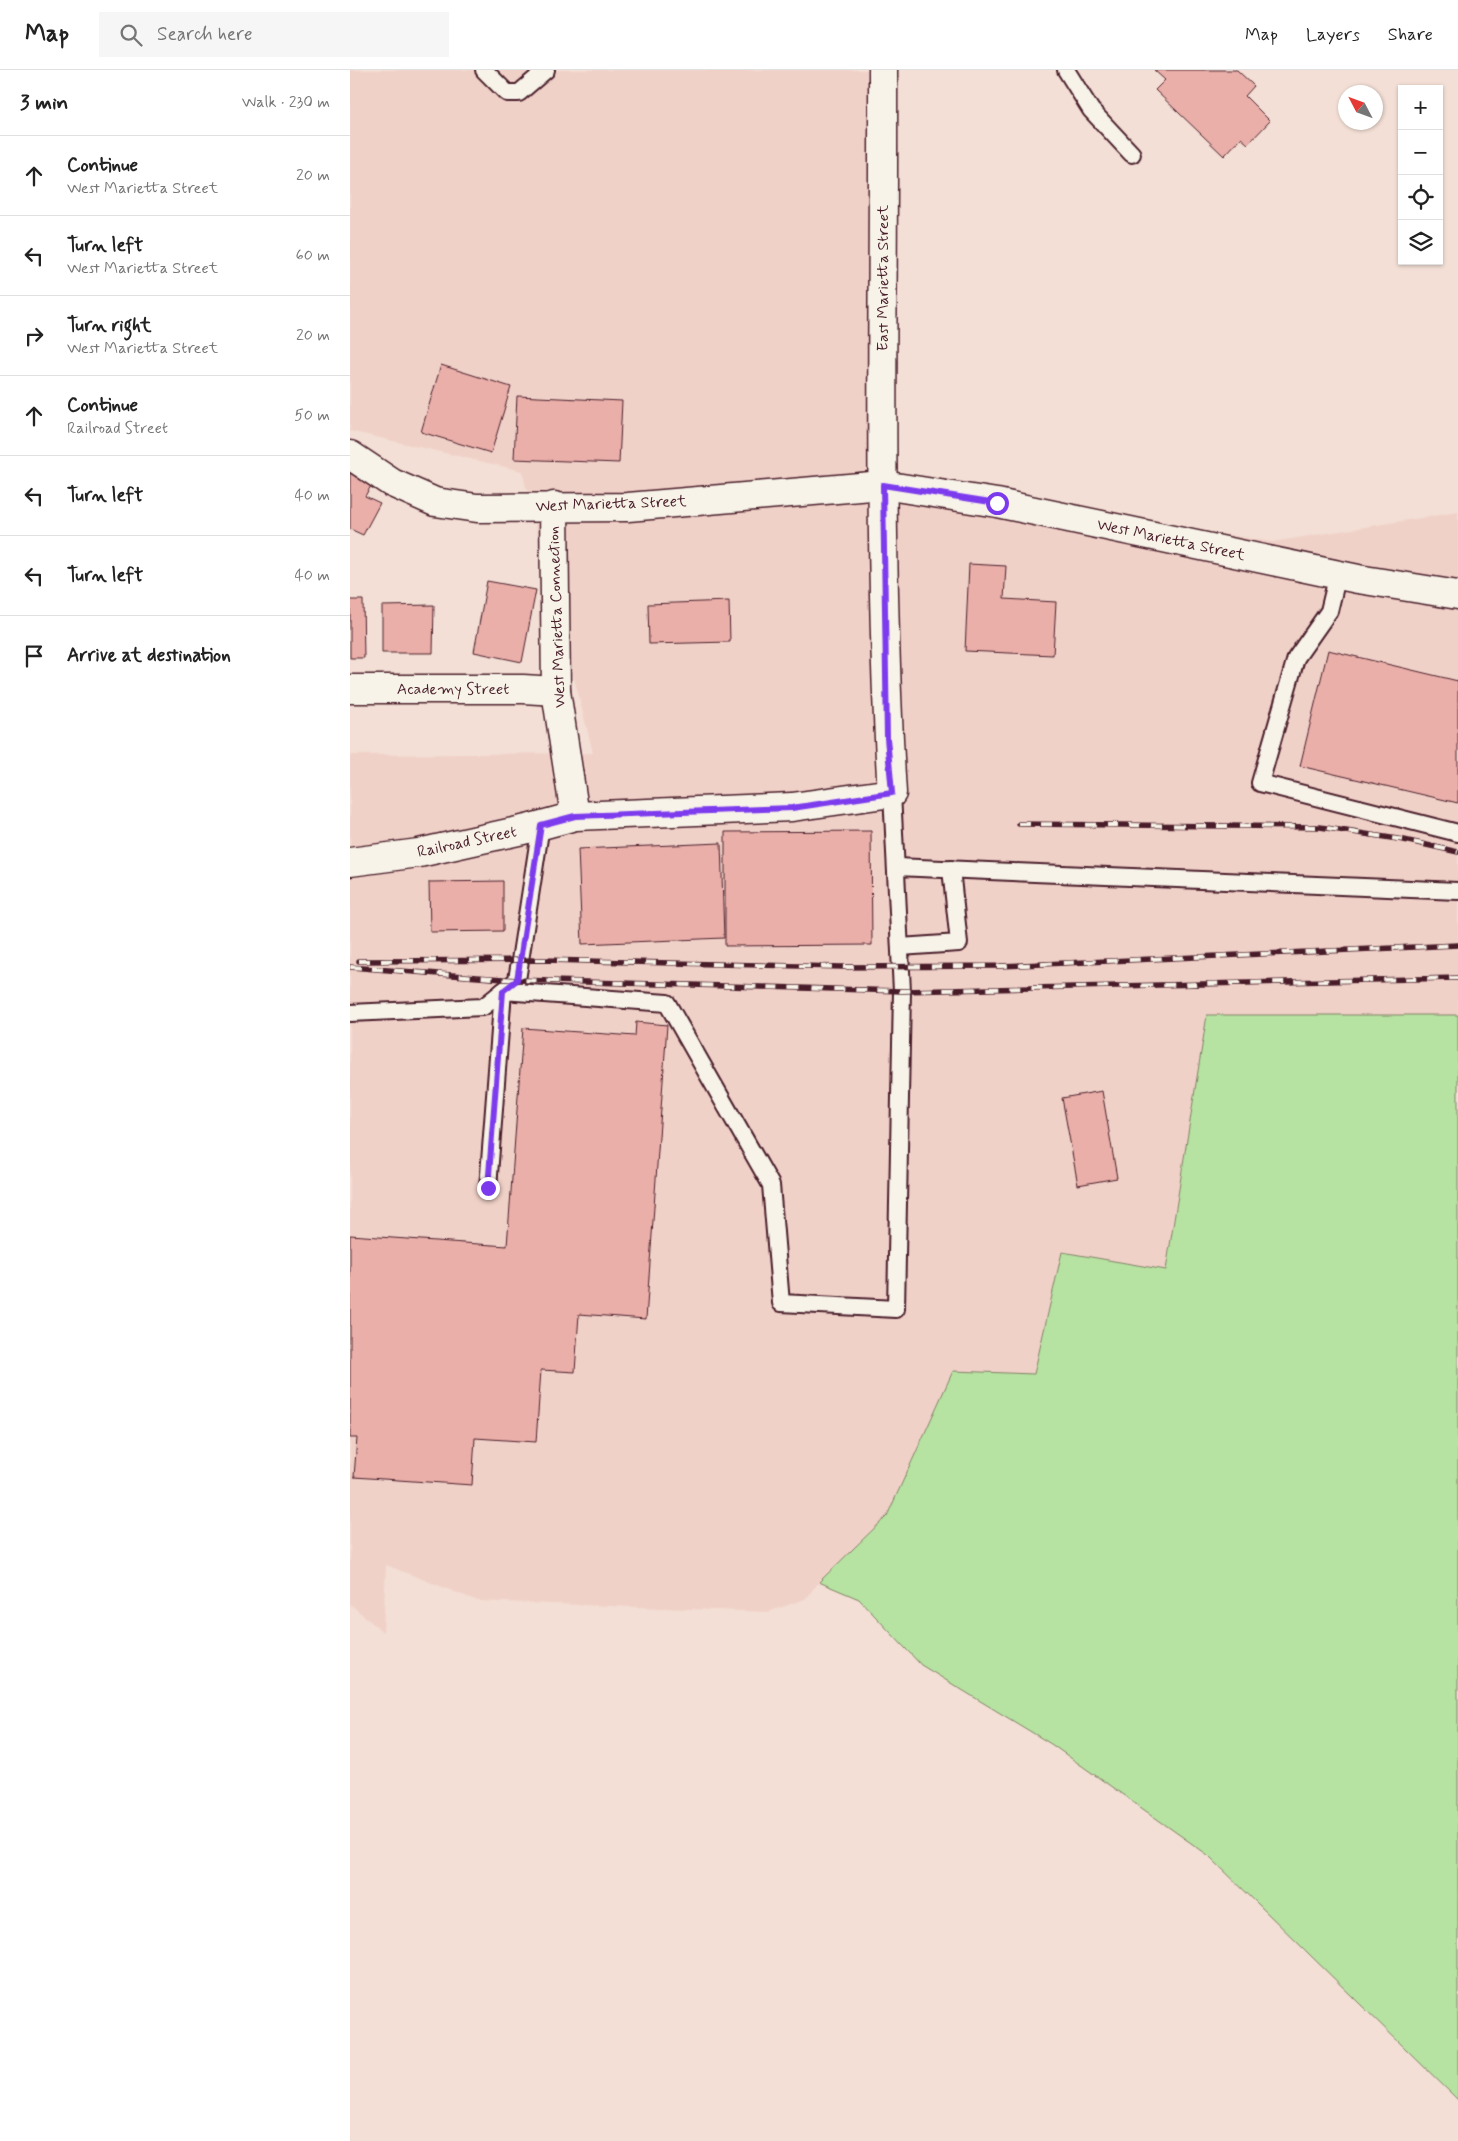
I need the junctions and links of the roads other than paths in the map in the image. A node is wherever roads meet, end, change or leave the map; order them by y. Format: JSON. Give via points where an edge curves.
{"nodes":[{"id":1,"x":484,"y":70,"type":"edge"},
{"id":2,"x":546,"y":70,"type":"edge"},
{"id":3,"x":883,"y":70,"type":"edge"},
{"id":4,"x":1066,"y":70,"type":"edge"},
{"id":5,"x":1132,"y":154,"type":"dead end"},
{"id":6,"x":350,"y":455,"type":"edge"},
{"id":7,"x":883,"y":485,"type":"junction"},
{"id":8,"x":554,"y":506,"type":"junction"},
{"id":9,"x":1338,"y":574,"type":"junction"},
{"id":10,"x":1458,"y":595,"type":"edge"},
{"id":11,"x":350,"y":689,"type":"edge"},
{"id":12,"x":556,"y":691,"type":"junction"},
{"id":13,"x":892,"y":793,"type":"junction"},
{"id":14,"x":575,"y":816,"type":"junction"},
{"id":15,"x":541,"y":825,"type":"junction"},
{"id":16,"x":1458,"y":833,"type":"edge"},
{"id":17,"x":350,"y":862,"type":"edge"},
{"id":18,"x":896,"y":867,"type":"junction"},
{"id":19,"x":951,"y":869,"type":"junction"},
{"id":20,"x":1458,"y":891,"type":"edge"},
{"id":21,"x":900,"y":947,"type":"junction"},
{"id":22,"x":503,"y":991,"type":"junction"},
{"id":23,"x":350,"y":1013,"type":"edge"},
{"id":24,"x":488,"y":1188,"type":"dead end"}],
"edges":[{"from":1,"to":2,"type":"lane","via":[[507,92],[519,93]]},
{"from":3,"to":7,"type":"street","name":"East Marietta Street"},
{"from":4,"to":5,"type":"lane","via":[[1091,110]]},
{"from":6,"to":8,"type":"street","name":"West Marietta Street","via":[[392,483],[435,502],[477,508]]},
{"from":7,"to":8,"type":"street","name":"West Marietta Street","via":[[628,507]]},
{"from":7,"to":9,"type":"street","name":"West Marietta Street","via":[[997,503]]},
{"from":7,"to":13,"type":"street","via":[[887,738]]},
{"from":8,"to":12,"type":"street","name":"West Marietta Connection"},
{"from":9,"to":10,"type":"street","name":"West Marietta Street"},
{"from":9,"to":16,"type":"lane","via":[[1329,610],[1296,658],[1260,783]]},
{"from":11,"to":12,"type":"street","name":"Academy Street"},
{"from":12,"to":14,"type":"street","name":"West Marietta Connection"},
{"from":13,"to":14,"type":"street","name":"Railroad Street","via":[[792,808]]},
{"from":13,"to":18,"type":"lane"},
{"from":14,"to":15,"type":"street","name":"Railroad Street"},
{"from":15,"to":17,"type":"street","name":"Railroad Street","via":[[419,853]]},
{"from":15,"to":22,"type":"lane","via":[[517,980]]},
{"from":18,"to":19,"type":"lane"},
{"from":18,"to":21,"type":"lane"},
{"from":19,"to":20,"type":"lane"},
{"from":19,"to":21,"type":"lane","via":[[959,943]]},
{"from":21,"to":22,"type":"lane","via":[[896,1309],[781,1303],[771,1185],[667,1003]]},
{"from":22,"to":23,"type":"lane","via":[[484,1008]]},
{"from":22,"to":24,"type":"lane"}]}
